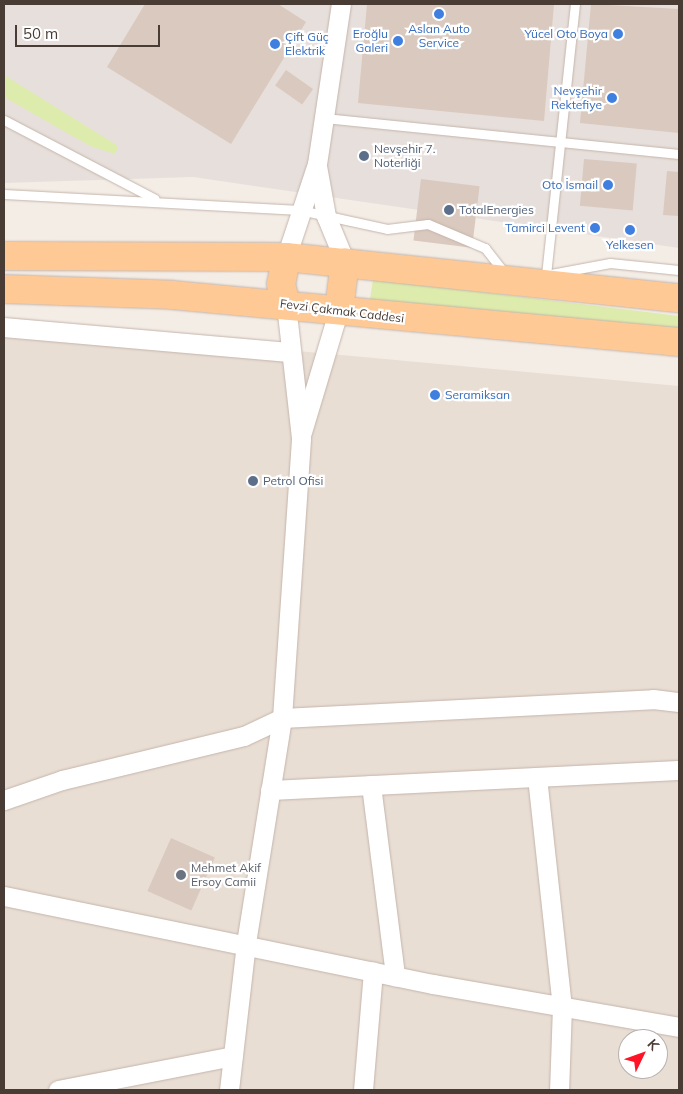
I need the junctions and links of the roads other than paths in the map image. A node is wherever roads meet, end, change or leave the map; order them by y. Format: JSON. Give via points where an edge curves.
{"nodes":[{"id":1,"x":575,"y":4,"type":"edge"},
{"id":2,"x":338,"y":5,"type":"edge"},
{"id":3,"x":324,"y":118,"type":"junction"},
{"id":4,"x":4,"y":120,"type":"edge"},
{"id":5,"x":560,"y":142,"type":"junction"},
{"id":6,"x":679,"y":154,"type":"edge"},
{"id":7,"x":317,"y":164,"type":"junction"},
{"id":8,"x":4,"y":194,"type":"edge"},
{"id":9,"x":157,"y":200,"type":"junction"},
{"id":10,"x":300,"y":210,"type":"junction"},
{"id":11,"x":326,"y":216,"type":"junction"},
{"id":12,"x":4,"y":256,"type":"edge"},
{"id":13,"x":286,"y":257,"type":"junction"},
{"id":14,"x":345,"y":262,"type":"junction"},
{"id":15,"x":679,"y":270,"type":"edge"},
{"id":16,"x":546,"y":275,"type":"junction"},
{"id":17,"x":511,"y":282,"type":"junction"},
{"id":18,"x":4,"y":289,"type":"edge"},
{"id":19,"x":679,"y":298,"type":"edge"},
{"id":20,"x":286,"y":305,"type":"junction"},
{"id":21,"x":340,"y":309,"type":"junction"},
{"id":22,"x":4,"y":327,"type":"edge"},
{"id":23,"x":679,"y":342,"type":"edge"},
{"id":24,"x":288,"y":352,"type":"junction"},
{"id":25,"x":300,"y":438,"type":"junction"},
{"id":26,"x":679,"y":702,"type":"edge"},
{"id":27,"x":282,"y":718,"type":"junction"},
{"id":28,"x":679,"y":770,"type":"edge"},
{"id":29,"x":537,"y":777,"type":"junction"},
{"id":30,"x":371,"y":785,"type":"junction"},
{"id":31,"x":270,"y":790,"type":"junction"},
{"id":32,"x":4,"y":800,"type":"edge"},
{"id":33,"x":4,"y":896,"type":"edge"},
{"id":34,"x":246,"y":943,"type":"junction"},
{"id":35,"x":373,"y":971,"type":"junction"},
{"id":36,"x":395,"y":976,"type":"junction"},
{"id":37,"x":562,"y":1006,"type":"junction"},
{"id":38,"x":679,"y":1027,"type":"edge"},
{"id":39,"x":232,"y":1056,"type":"junction"},
{"id":40,"x":68,"y":1089,"type":"edge"},
{"id":41,"x":228,"y":1090,"type":"edge"},
{"id":42,"x":363,"y":1090,"type":"edge"},
{"id":43,"x":559,"y":1090,"type":"edge"}],
"edges":[{"from":1,"to":5,"type":"lane"},
{"from":2,"to":3,"type":"street"},
{"from":3,"to":5,"type":"lane"},
{"from":3,"to":7,"type":"street"},
{"from":4,"to":9,"type":"lane"},
{"from":5,"to":6,"type":"lane"},
{"from":5,"to":16,"type":"lane"},
{"from":7,"to":10,"type":"street"},
{"from":7,"to":11,"type":"street"},
{"from":8,"to":9,"type":"lane"},
{"from":9,"to":10,"type":"lane"},
{"from":10,"to":11,"type":"lane"},
{"from":10,"to":13,"type":"street"},
{"from":11,"to":14,"type":"street"},
{"from":11,"to":17,"type":"lane","via":[[387,229],[428,224],[486,248]]},
{"from":12,"to":13,"type":"main road"},
{"from":13,"to":14,"type":"main road"},
{"from":13,"to":20,"type":"main road","via":[[281,284]]},
{"from":14,"to":17,"type":"main road"},
{"from":14,"to":21,"type":"main road"},
{"from":15,"to":16,"type":"lane","via":[[610,263]]},
{"from":16,"to":17,"type":"lane"},
{"from":17,"to":19,"type":"main road"},
{"from":18,"to":20,"type":"main road","name":"Fevzi Çakmak Caddesi","via":[[172,295]]},
{"from":20,"to":21,"type":"main road","name":"Fevzi Çakmak Caddesi"},
{"from":20,"to":24,"type":"street"},
{"from":21,"to":23,"type":"main road","name":"Fevzi Çakmak Caddesi","via":[[378,317]]},
{"from":21,"to":25,"type":"street"},
{"from":22,"to":24,"type":"street"},
{"from":24,"to":25,"type":"street"},
{"from":25,"to":27,"type":"street"},
{"from":26,"to":27,"type":"street","via":[[653,699]]},
{"from":27,"to":31,"type":"street"},
{"from":27,"to":32,"type":"street","via":[[244,736],[62,780]]},
{"from":28,"to":29,"type":"street"},
{"from":29,"to":30,"type":"street"},
{"from":29,"to":37,"type":"street"},
{"from":30,"to":31,"type":"street"},
{"from":30,"to":36,"type":"street"},
{"from":31,"to":34,"type":"street"},
{"from":33,"to":34,"type":"street"},
{"from":34,"to":35,"type":"street"},
{"from":34,"to":39,"type":"street"},
{"from":35,"to":36,"type":"street"},
{"from":35,"to":42,"type":"street"},
{"from":36,"to":37,"type":"street"},
{"from":37,"to":38,"type":"street"},
{"from":37,"to":43,"type":"street"},
{"from":39,"to":40,"type":"street"},
{"from":39,"to":41,"type":"street"}]}
